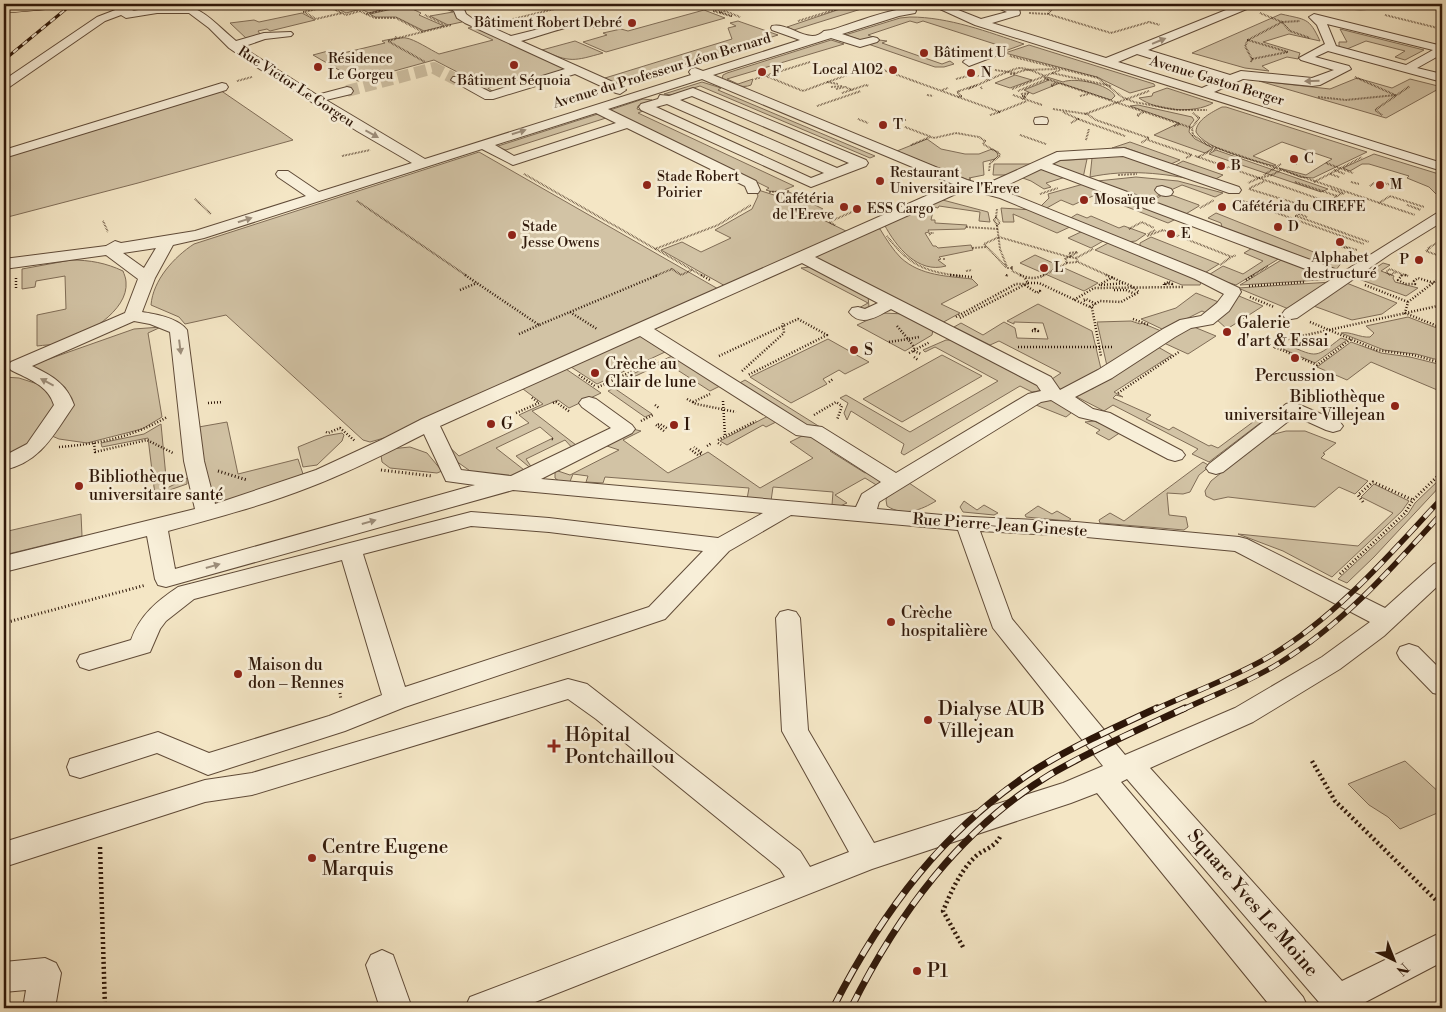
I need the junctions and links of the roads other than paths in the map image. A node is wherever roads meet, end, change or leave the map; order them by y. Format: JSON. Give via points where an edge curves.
{"nodes":[{"id":1,"x":57,"y":4,"type":"edge"},
{"id":2,"x":112,"y":4,"type":"edge"},
{"id":3,"x":140,"y":4,"type":"edge"},
{"id":4,"x":176,"y":4,"type":"edge"},
{"id":5,"x":448,"y":4,"type":"edge"},
{"id":6,"x":893,"y":4,"type":"edge"},
{"id":7,"x":934,"y":4,"type":"edge"},
{"id":8,"x":1346,"y":4,"type":"edge"},
{"id":9,"x":1375,"y":4,"type":"edge"},
{"id":10,"x":1245,"y":6,"type":"edge"},
{"id":11,"x":991,"y":7,"type":"edge"},
{"id":12,"x":4,"y":9,"type":"edge"},
{"id":13,"x":192,"y":10,"type":"junction"},
{"id":14,"x":914,"y":11,"type":"junction"},
{"id":15,"x":102,"y":20,"type":"junction"},
{"id":16,"x":982,"y":23,"type":"junction"},
{"id":17,"x":603,"y":26,"type":"dead end"},
{"id":18,"x":776,"y":28,"type":"road end"},
{"id":19,"x":825,"y":31,"type":"junction"},
{"id":20,"x":287,"y":34,"type":"dead end"},
{"id":21,"x":797,"y":36,"type":"junction"},
{"id":22,"x":510,"y":40,"type":"junction"},
{"id":23,"x":810,"y":40,"type":"junction"},
{"id":24,"x":873,"y":40,"type":"dead end"},
{"id":25,"x":547,"y":45,"type":"dead end"},
{"id":26,"x":233,"y":46,"type":"junction"},
{"id":27,"x":1329,"y":46,"type":"junction"},
{"id":28,"x":531,"y":49,"type":"junction"},
{"id":29,"x":1442,"y":49,"type":"edge"},
{"id":30,"x":1136,"y":50,"type":"junction"},
{"id":31,"x":999,"y":54,"type":"road end"},
{"id":32,"x":1366,"y":57,"type":"junction"},
{"id":33,"x":969,"y":62,"type":"dead end"},
{"id":34,"x":1107,"y":62,"type":"junction"},
{"id":35,"x":688,"y":69,"type":"junction"},
{"id":36,"x":1407,"y":69,"type":"junction"},
{"id":37,"x":576,"y":70,"type":"junction"},
{"id":38,"x":1342,"y":70,"type":"junction"},
{"id":39,"x":701,"y":75,"type":"junction"},
{"id":40,"x":1442,"y":78,"type":"edge"},
{"id":41,"x":1230,"y":79,"type":"junction"},
{"id":42,"x":457,"y":80,"type":"tunnel mouth"},
{"id":43,"x":4,"y":85,"type":"edge"},
{"id":44,"x":633,"y":86,"type":"junction"},
{"id":45,"x":222,"y":87,"type":"dead end"},
{"id":46,"x":620,"y":90,"type":"junction"},
{"id":47,"x":347,"y":91,"type":"tunnel mouth"},
{"id":48,"x":648,"y":92,"type":"junction"},
{"id":49,"x":1202,"y":92,"type":"junction"},
{"id":50,"x":316,"y":99,"type":"junction"},
{"id":51,"x":669,"y":100,"type":"junction"},
{"id":52,"x":596,"y":108,"type":"junction"},
{"id":53,"x":621,"y":121,"type":"junction"},
{"id":54,"x":482,"y":144,"type":"junction"},
{"id":55,"x":901,"y":152,"type":"junction"},
{"id":56,"x":1437,"y":152,"type":"dead end"},
{"id":57,"x":4,"y":154,"type":"edge"},
{"id":58,"x":416,"y":159,"type":"junction"},
{"id":59,"x":1422,"y":160,"type":"junction"},
{"id":60,"x":1040,"y":164,"type":"junction"},
{"id":61,"x":1442,"y":166,"type":"edge"},
{"id":62,"x":837,"y":173,"type":"junction"},
{"id":63,"x":283,"y":174,"type":"dead end"},
{"id":64,"x":966,"y":184,"type":"junction"},
{"id":65,"x":304,"y":188,"type":"junction"},
{"id":66,"x":753,"y":190,"type":"road end"},
{"id":67,"x":985,"y":190,"type":"junction"},
{"id":68,"x":795,"y":193,"type":"road end"},
{"id":69,"x":1223,"y":195,"type":"road end"},
{"id":70,"x":316,"y":197,"type":"junction"},
{"id":71,"x":1442,"y":216,"type":"edge"},
{"id":72,"x":190,"y":222,"type":"dead end"},
{"id":73,"x":1080,"y":226,"type":"junction"},
{"id":74,"x":224,"y":227,"type":"junction"},
{"id":75,"x":1063,"y":235,"type":"dead end"},
{"id":76,"x":167,"y":242,"type":"junction"},
{"id":77,"x":110,"y":250,"type":"junction"},
{"id":78,"x":802,"y":257,"type":"junction"},
{"id":79,"x":4,"y":264,"type":"edge"},
{"id":80,"x":147,"y":278,"type":"junction"},
{"id":81,"x":1345,"y":278,"type":"junction"},
{"id":82,"x":891,"y":303,"type":"junction"},
{"id":83,"x":858,"y":312,"type":"dead end"},
{"id":84,"x":1291,"y":314,"type":"road end"},
{"id":85,"x":132,"y":316,"type":"junction"},
{"id":86,"x":641,"y":329,"type":"junction"},
{"id":87,"x":10,"y":368,"type":"edge"},
{"id":88,"x":597,"y":394,"type":"road end"},
{"id":89,"x":1057,"y":396,"type":"junction"},
{"id":90,"x":429,"y":423,"type":"junction"},
{"id":91,"x":1333,"y":426,"type":"dead end"},
{"id":92,"x":1175,"y":455,"type":"dead end"},
{"id":93,"x":4,"y":464,"type":"edge"},
{"id":94,"x":1216,"y":468,"type":"dead end"},
{"id":95,"x":895,"y":482,"type":"junction"},
{"id":96,"x":513,"y":483,"type":"junction"},
{"id":97,"x":786,"y":509,"type":"junction"},
{"id":98,"x":207,"y":513,"type":"junction"},
{"id":99,"x":865,"y":515,"type":"junction"},
{"id":100,"x":968,"y":524,"type":"junction"},
{"id":101,"x":156,"y":526,"type":"junction"},
{"id":102,"x":721,"y":546,"type":"junction"},
{"id":103,"x":351,"y":551,"type":"junction"},
{"id":104,"x":4,"y":564,"type":"edge"},
{"id":105,"x":1441,"y":573,"type":"edge"},
{"id":106,"x":788,"y":618,"type":"dead end"},
{"id":107,"x":1387,"y":620,"type":"junction"},
{"id":108,"x":1409,"y":653,"type":"dead end"},
{"id":109,"x":89,"y":661,"type":"dead end"},
{"id":110,"x":1442,"y":686,"type":"edge"},
{"id":111,"x":396,"y":700,"type":"junction"},
{"id":112,"x":80,"y":767,"type":"dead end"},
{"id":113,"x":1117,"y":770,"type":"junction"},
{"id":114,"x":4,"y":855,"type":"edge"},
{"id":115,"x":867,"y":858,"type":"junction"},
{"id":116,"x":804,"y":882,"type":"junction"},
{"id":117,"x":1442,"y":946,"type":"edge"},
{"id":118,"x":382,"y":965,"type":"dead end"},
{"id":119,"x":4,"y":977,"type":"edge"},
{"id":120,"x":39,"y":1008,"type":"edge"},
{"id":121,"x":396,"y":1008,"type":"edge"},
{"id":122,"x":481,"y":1008,"type":"edge"},
{"id":123,"x":1292,"y":1008,"type":"edge"}],
"edges":[{"from":1,"to":12,"type":"main road"},
{"from":2,"to":15,"type":"street"},
{"from":3,"to":15,"type":"street"},
{"from":4,"to":13,"type":"street","name":"Rue Victor Le Gorgeu"},
{"from":5,"to":22,"type":"street","via":[[459,9],[461,16],[469,21]]},
{"from":6,"to":14,"type":"street","name":"Avenue Gaston Berger"},
{"from":6,"to":19,"type":"street","name":"Avenue du Professeur Léon Bernard"},
{"from":7,"to":14,"type":"street","name":"Avenue Gaston Berger","via":[[931,8]]},
{"from":7,"to":16,"type":"street","name":"Avenue Gaston Berger"},
{"from":8,"to":9,"type":"street"},
{"from":30,"to":10,"type":"street","one_way":true},
{"from":11,"to":16,"type":"street","via":[[1015,11]]},
{"from":13,"to":15,"type":"street","via":[[156,10]]},
{"from":13,"to":26,"type":"street","name":"Rue Victor Le Gorgeu"},
{"from":14,"to":16,"type":"street","name":"Avenue Gaston Berger"},
{"from":14,"to":19,"type":"street","name":"Avenue du Professeur Léon Bernard"},
{"from":15,"to":43,"type":"street"},
{"from":16,"to":34,"type":"street","name":"Avenue Gaston Berger"},
{"from":17,"to":22,"type":"street","via":[[579,22]]},
{"from":18,"to":21,"type":"street"},
{"from":19,"to":21,"type":"street","name":"Avenue du Professeur Léon Bernard"},
{"from":19,"to":23,"type":"street","name":"Avenue du Professeur Léon Bernard"},
{"from":19,"to":24,"type":"street","via":[[860,44]]},
{"from":20,"to":26,"type":"street","via":[[264,36]]},
{"from":21,"to":23,"type":"street"},
{"from":21,"to":35,"type":"street","name":"Avenue du Professeur Léon Bernard"},
{"from":22,"to":28,"type":"street"},
{"from":23,"to":39,"type":"street","name":"Avenue du Professeur Léon Bernard"},
{"from":25,"to":28,"type":"street"},
{"from":26,"to":50,"type":"street","name":"Rue Victor Le Gorgeu"},
{"from":27,"to":29,"type":"street","via":[[1322,24],[1316,18]]},
{"from":27,"to":32,"type":"street"},
{"from":27,"to":38,"type":"street","via":[[1305,58]]},
{"from":28,"to":37,"type":"street"},
{"from":29,"to":36,"type":"street"},
{"from":30,"to":34,"type":"street"},
{"from":30,"to":41,"type":"street"},
{"from":31,"to":33,"type":"street"},
{"from":32,"to":36,"type":"street"},
{"from":32,"to":38,"type":"street"},
{"from":34,"to":49,"type":"street","name":"Avenue Gaston Berger"},
{"from":35,"to":39,"type":"street"},
{"from":35,"to":44,"type":"street","name":"Avenue du Professeur Léon Bernard"},
{"from":36,"to":40,"type":"street"},
{"from":37,"to":42,"type":"street","via":[[489,96]]},
{"from":37,"to":46,"type":"street"},
{"from":38,"to":41,"type":"street","one_way":true,"via":[[1312,82],[1247,75]]},
{"from":39,"to":48,"type":"street","name":"Avenue du Professeur Léon Bernard"},
{"from":39,"to":55,"type":"street"},
{"from":41,"to":49,"type":"street"},
{"from":44,"to":46,"type":"street","name":"Avenue du Professeur Léon Bernard"},
{"from":44,"to":48,"type":"street"},
{"from":45,"to":57,"type":"street"},
{"from":46,"to":58,"type":"street","name":"Avenue du Professeur Léon Bernard"},
{"from":47,"to":50,"type":"street"},
{"from":48,"to":51,"type":"street"},
{"from":48,"to":52,"type":"street","name":"Avenue du Professeur Léon Bernard"},
{"from":49,"to":59,"type":"street","name":"Avenue Gaston Berger"},
{"from":50,"to":58,"type":"street","name":"Rue Victor Le Gorgeu","one_way":true},
{"from":51,"to":62,"type":"street"},
{"from":51,"to":62,"type":"street","via":[[693,92],[860,163]]},
{"from":51,"to":62,"type":"street","via":[[645,107],[811,183]]},
{"from":52,"to":53,"type":"street"},
{"from":54,"to":52,"type":"street","name":"Avenue du Professeur Léon Bernard","one_way":true},
{"from":53,"to":54,"type":"street","via":[[508,158]]},
{"from":53,"to":66,"type":"street","via":[[751,184]]},
{"from":54,"to":58,"type":"street","name":"Avenue du Professeur Léon Bernard"},
{"from":55,"to":64,"type":"street"},
{"from":55,"to":68,"type":"street","via":[[876,165]]},
{"from":56,"to":59,"type":"street"},
{"from":58,"to":65,"type":"street"},
{"from":58,"to":70,"type":"street"},
{"from":59,"to":61,"type":"street","name":"Avenue Gaston Berger"},
{"from":60,"to":67,"type":"street"},
{"from":60,"to":69,"type":"street","via":[[1057,156],[1124,152],[1234,190]]},
{"from":60,"to":81,"type":"street"},
{"from":63,"to":65,"type":"street"},
{"from":64,"to":67,"type":"street"},
{"from":64,"to":78,"type":"street"},
{"from":65,"to":70,"type":"street"},
{"from":65,"to":74,"type":"street","via":[[204,220],[208,226]]},
{"from":67,"to":73,"type":"street"},
{"from":74,"to":70,"type":"street","one_way":true},
{"from":71,"to":81,"type":"street"},
{"from":72,"to":77,"type":"street","via":[[120,242]]},
{"from":73,"to":75,"type":"street"},
{"from":73,"to":89,"type":"street","via":[[1233,292],[1223,307],[1207,320],[1186,324]]},
{"from":74,"to":76,"type":"street"},
{"from":76,"to":77,"type":"street"},
{"from":76,"to":80,"type":"street"},
{"from":77,"to":79,"type":"street"},
{"from":77,"to":80,"type":"street"},
{"from":78,"to":82,"type":"street"},
{"from":78,"to":86,"type":"street"},
{"from":80,"to":85,"type":"street"},
{"from":81,"to":84,"type":"street"},
{"from":82,"to":83,"type":"street","via":[[864,316]]},
{"from":82,"to":89,"type":"street","via":[[1044,381]]},
{"from":85,"to":87,"type":"street"},
{"from":85,"to":98,"type":"street","one_way":true,"via":[[148,317],[178,330],[194,461]]},
{"from":86,"to":90,"type":"street"},
{"from":86,"to":95,"type":"street","via":[[803,431],[815,431]]},
{"from":93,"to":87,"type":"street","one_way":true,"via":[[34,448],[64,405],[56,387]]},
{"from":88,"to":96,"type":"street","via":[[625,429]]},
{"from":89,"to":92,"type":"street"},
{"from":89,"to":95,"type":"street","via":[[1035,398]]},
{"from":90,"to":96,"type":"street","name":"Rue Pierre-Jean Gineste","via":[[453,476]]},
{"from":90,"to":98,"type":"street","via":[[371,454],[302,483]]},
{"from":91,"to":94,"type":"street","via":[[1293,408]]},
{"from":95,"to":99,"type":"street","via":[[869,499]]},
{"from":96,"to":97,"type":"street","name":"Rue Pierre-Jean Gineste"},
{"from":101,"to":96,"type":"street","one_way":true,"via":[[166,579]]},
{"from":97,"to":99,"type":"street","name":"Rue Pierre-Jean Gineste"},
{"from":97,"to":102,"type":"street"},
{"from":98,"to":101,"type":"street"},
{"from":99,"to":100,"type":"street","name":"Rue Pierre-Jean Gineste"},
{"from":100,"to":107,"type":"street","name":"Rue Pierre-Jean Gineste","via":[[1076,529],[1239,544]]},
{"from":100,"to":113,"type":"street","via":[[1001,622]]},
{"from":101,"to":104,"type":"street"},
{"from":102,"to":103,"type":"street","via":[[524,522],[471,520]]},
{"from":102,"to":111,"type":"street","via":[[657,613]]},
{"from":103,"to":109,"type":"street","via":[[186,592],[159,612],[145,632],[141,646]]},
{"from":103,"to":111,"type":"street"},
{"from":105,"to":107,"type":"street"},
{"from":106,"to":115,"type":"street","via":[[794,731]]},
{"from":107,"to":113,"type":"street","via":[[1331,663],[1244,715]]},
{"from":108,"to":110,"type":"street"},
{"from":111,"to":112,"type":"street","via":[[336,724],[208,764],[158,742]]},
{"from":113,"to":115,"type":"street","via":[[1071,792]]},
{"from":113,"to":117,"type":"street","name":"Square Yves Le Moine","via":[[1338,1000]]},
{"from":113,"to":123,"type":"street"},
{"from":114,"to":116,"type":"street","via":[[205,791],[268,780],[568,689],[578,691],[598,706],[790,860]]},
{"from":115,"to":116,"type":"street"},
{"from":116,"to":122,"type":"street"},
{"from":118,"to":121,"type":"street"},
{"from":119,"to":120,"type":"street","via":[[44,973]]}]}
